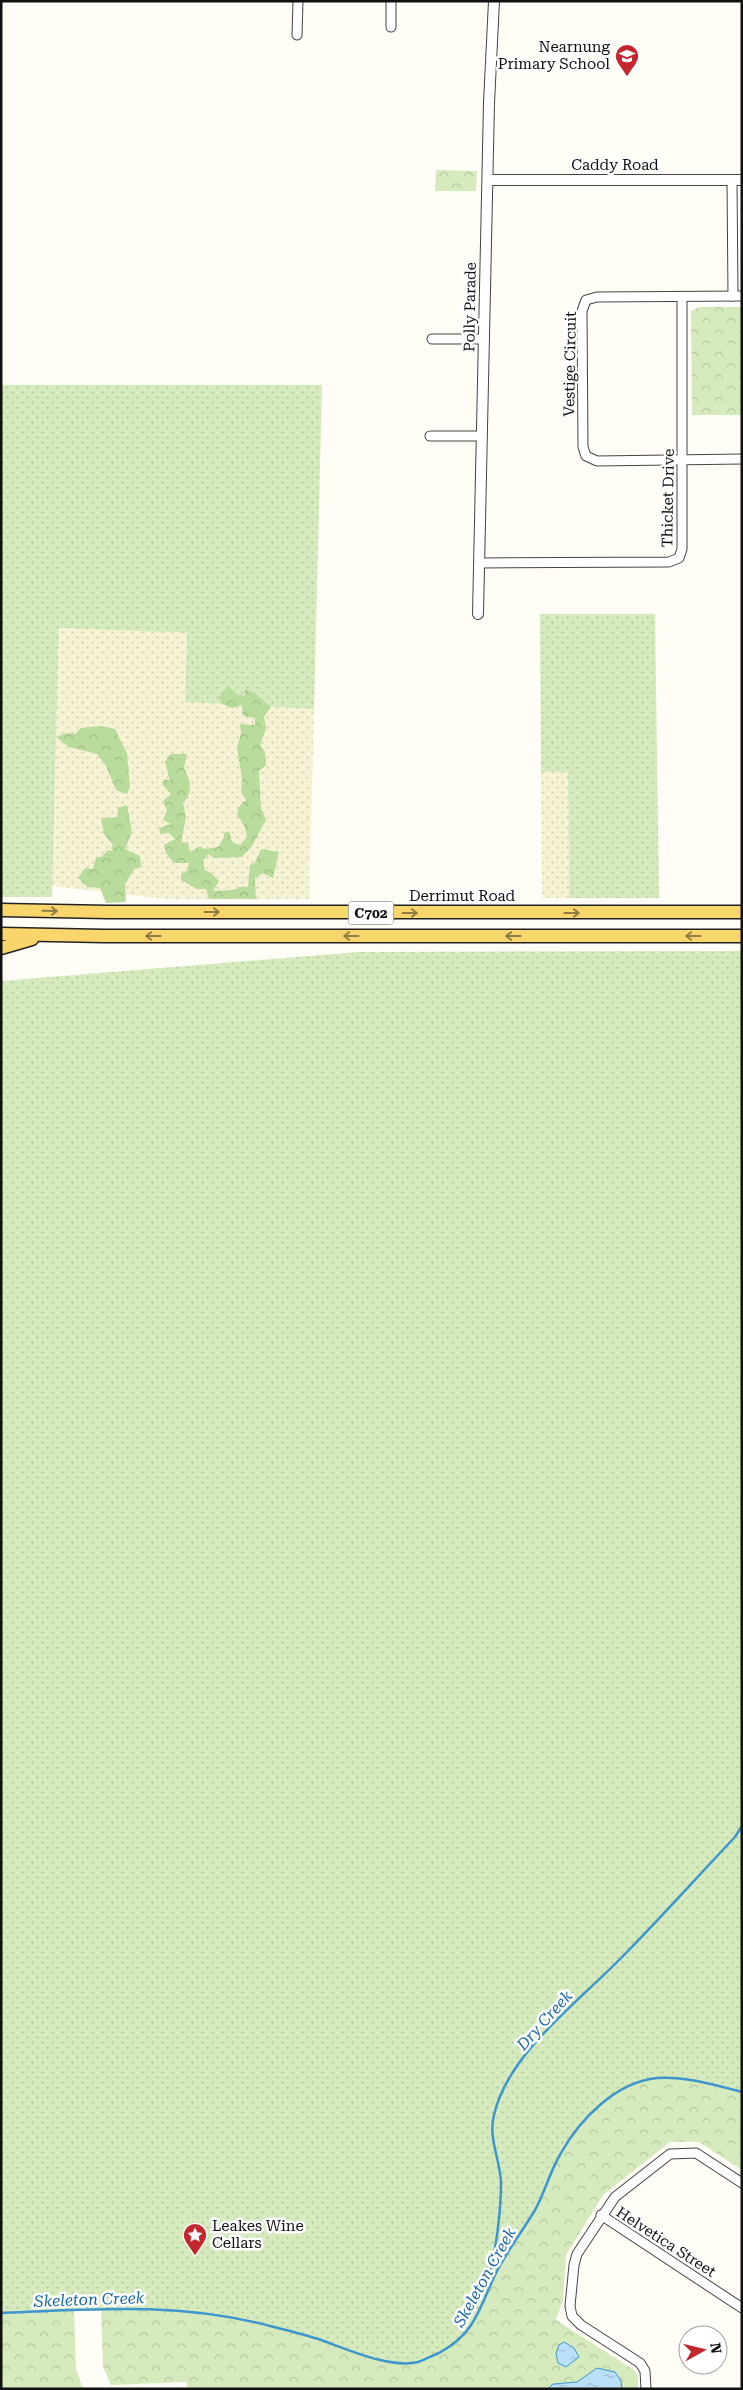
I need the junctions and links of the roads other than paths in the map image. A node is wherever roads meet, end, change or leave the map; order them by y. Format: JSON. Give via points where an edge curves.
{"nodes":[{"id":1,"x":298,"y":1,"type":"edge"},
{"id":2,"x":391,"y":1,"type":"edge"},
{"id":3,"x":494,"y":1,"type":"edge"},
{"id":4,"x":391,"y":27,"type":"dead end"},
{"id":5,"x":297,"y":35,"type":"dead end"},
{"id":6,"x":488,"y":180,"type":"junction"},
{"id":7,"x":737,"y":180,"type":"edge"},
{"id":8,"x":682,"y":296,"type":"junction"},
{"id":9,"x":737,"y":296,"type":"edge"},
{"id":10,"x":432,"y":339,"type":"dead end"},
{"id":11,"x":484,"y":339,"type":"junction"},
{"id":12,"x":430,"y":436,"type":"dead end"},
{"id":13,"x":482,"y":436,"type":"junction"},
{"id":14,"x":742,"y":459,"type":"edge"},
{"id":15,"x":682,"y":460,"type":"junction"},
{"id":16,"x":479,"y":563,"type":"junction"},
{"id":17,"x":478,"y":614,"type":"dead end"},
{"id":18,"x":1,"y":910,"type":"edge"},
{"id":19,"x":742,"y":912,"type":"edge"},
{"id":20,"x":1,"y":934,"type":"edge"},
{"id":21,"x":44,"y":935,"type":"junction"},
{"id":22,"x":742,"y":936,"type":"edge"},
{"id":23,"x":1,"y":948,"type":"edge"},
{"id":24,"x":742,"y":2183,"type":"edge"},
{"id":25,"x":601,"y":2215,"type":"junction"},
{"id":26,"x":742,"y":2308,"type":"edge"},
{"id":27,"x":646,"y":2389,"type":"edge"}],
"edges":[{"from":1,"to":5,"type":"street"},
{"from":2,"to":4,"type":"street"},
{"from":3,"to":6,"type":"street","name":"Polly Parade"},
{"from":6,"to":7,"type":"street","name":"Caddy Road"},
{"from":6,"to":11,"type":"street","name":"Polly Parade"},
{"from":7,"to":9,"type":"street"},
{"from":8,"to":9,"type":"street","name":"Vestige Circuit"},
{"from":8,"to":15,"type":"street","name":"Thicket Drive"},
{"from":8,"to":15,"type":"street","name":"Vestige Circuit","via":[[591,298],[583,305],[582,331],[583,447],[586,456],[597,460]]},
{"from":10,"to":11,"type":"street"},
{"from":11,"to":13,"type":"street","name":"Polly Parade"},
{"from":12,"to":13,"type":"street"},
{"from":13,"to":16,"type":"street","name":"Polly Parade"},
{"from":14,"to":15,"type":"street"},
{"from":15,"to":16,"type":"street","name":"Thicket Drive","via":[[682,549],[674,561]]},
{"from":16,"to":17,"type":"street","name":"Polly Parade"},
{"from":18,"to":19,"type":"main road","name":"Derrimut Road","number":"C702","one_way":true},
{"from":20,"to":21,"type":"main road","number":"C702"},
{"from":22,"to":21,"type":"main road","number":"C702","one_way":true},
{"from":21,"to":23,"type":"main road"},
{"from":24,"to":25,"type":"street","via":[[696,2153],[675,2152],[615,2197]]},
{"from":25,"to":26,"type":"street","name":"Helvetica Street"},
{"from":25,"to":27,"type":"street","via":[[577,2254],[572,2316],[640,2364],[645,2371]]}]}
